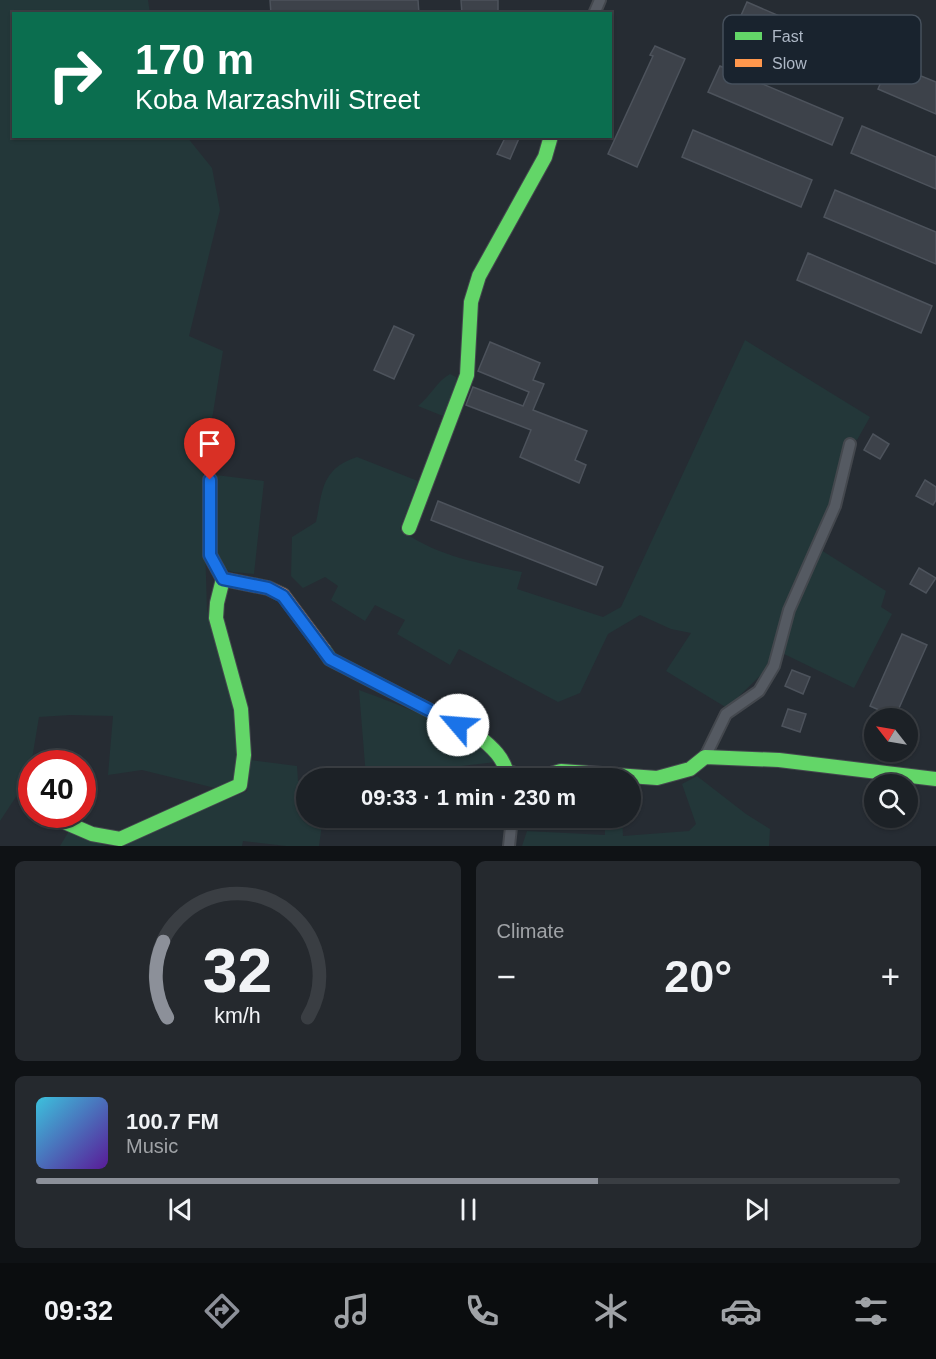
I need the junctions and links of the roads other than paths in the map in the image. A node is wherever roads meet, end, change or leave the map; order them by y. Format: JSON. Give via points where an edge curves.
{"nodes":[{"id":1,"x":550,"y":138,"type":"edge"},
{"id":2,"x":850,"y":444,"type":"dead end"},
{"id":3,"x":210,"y":480,"type":"dead end"},
{"id":4,"x":409,"y":528,"type":"dead end"},
{"id":5,"x":223,"y":579,"type":"junction"},
{"id":6,"x":705,"y":758,"type":"junction"},
{"id":7,"x":505,"y":768,"type":"edge"},
{"id":8,"x":641,"y":777,"type":"edge"},
{"id":9,"x":936,"y":779,"type":"edge"},
{"id":10,"x":76,"y":828,"type":"edge"},
{"id":11,"x":511,"y":828,"type":"edge"},
{"id":12,"x":509,"y":846,"type":"edge"}],
"edges":[{"from":1,"to":4,"type":"street","via":[[545,157],[478,276],[471,302],[466,375]]},
{"from":2,"to":6,"type":"street","via":[[835,506],[789,610],[774,666],[759,691],[726,714]]},
{"from":3,"to":5,"type":"street","via":[[210,555]]},
{"from":5,"to":7,"type":"street","via":[[268,588],[283,596],[330,659],[477,735],[495,748]]},
{"from":5,"to":10,"type":"street","via":[[216,610],[237,689],[243,730],[244,767],[240,785],[120,838]]},
{"from":6,"to":8,"type":"street","via":[[690,769],[657,778]]},
{"from":6,"to":9,"type":"street","via":[[778,760]]},
{"from":11,"to":12,"type":"street"}]}
